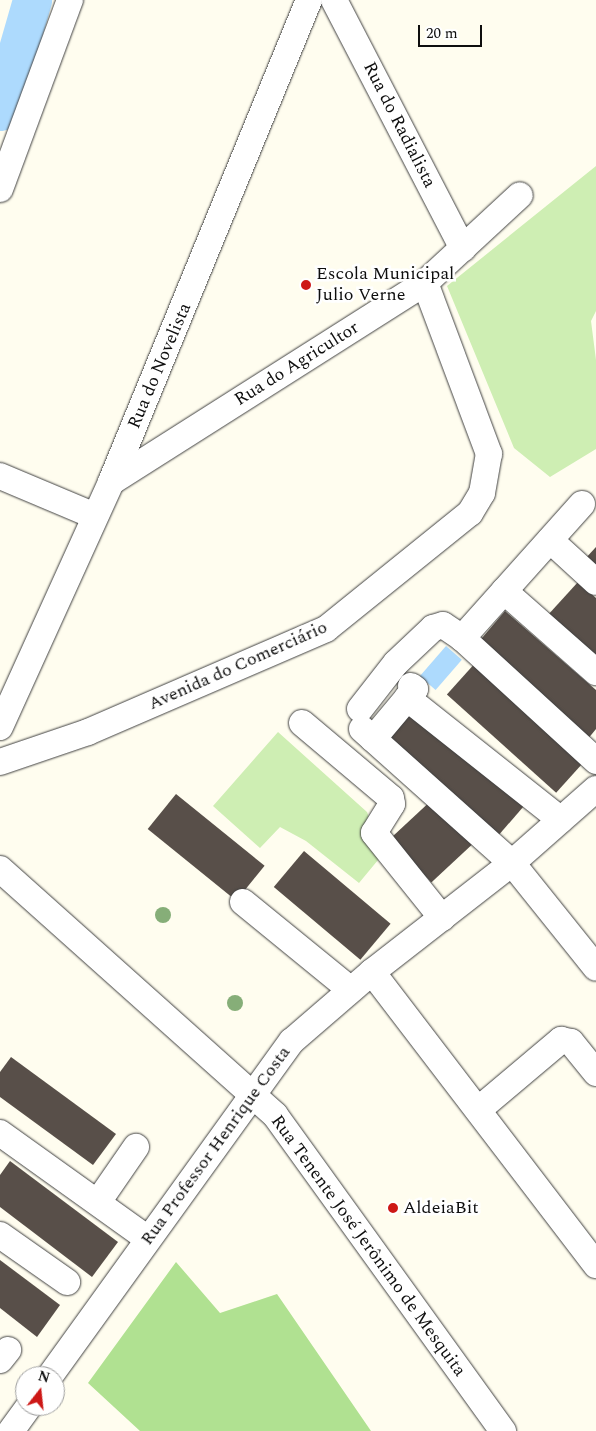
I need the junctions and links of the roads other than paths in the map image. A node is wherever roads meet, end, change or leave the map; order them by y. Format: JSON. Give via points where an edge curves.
{"nodes":[{"id":1,"x":70,"y":0,"type":"edge"},
{"id":2,"x":309,"y":0,"type":"edge"},
{"id":3,"x":334,"y":0,"type":"edge"},
{"id":4,"x":0,"y":189,"type":"edge"},
{"id":5,"x":520,"y":195,"type":"dead end"},
{"id":6,"x":463,"y":250,"type":"junction"},
{"id":7,"x":425,"y":283,"type":"junction"},
{"id":8,"x":0,"y":476,"type":"edge"},
{"id":9,"x":111,"y":482,"type":"junction"},
{"id":10,"x":582,"y":504,"type":"dead end"},
{"id":11,"x":93,"y":515,"type":"junction"},
{"id":12,"x":550,"y":540,"type":"junction"},
{"id":13,"x":596,"y":582,"type":"edge"},
{"id":14,"x":504,"y":591,"type":"junction"},
{"id":15,"x":462,"y":638,"type":"junction"},
{"id":16,"x":392,"y":669,"type":"junction"},
{"id":17,"x":596,"y":672,"type":"edge"},
{"id":18,"x":407,"y":698,"type":"junction"},
{"id":19,"x":302,"y":723,"type":"dead end"},
{"id":20,"x":365,"y":726,"type":"junction"},
{"id":21,"x":0,"y":727,"type":"edge"},
{"id":22,"x":596,"y":761,"type":"edge"},
{"id":23,"x":0,"y":762,"type":"edge"},
{"id":24,"x":592,"y":800,"type":"edge"},
{"id":25,"x":561,"y":820,"type":"junction"},
{"id":26,"x":512,"y":863,"type":"junction"},
{"id":27,"x":0,"y":869,"type":"edge"},
{"id":28,"x":242,"y":902,"type":"dead end"},
{"id":29,"x":442,"y":918,"type":"junction"},
{"id":30,"x":596,"y":968,"type":"edge"},
{"id":31,"x":372,"y":972,"type":"junction"},
{"id":32,"x":351,"y":990,"type":"junction"},
{"id":33,"x":596,"y":1072,"type":"edge"},
{"id":34,"x":252,"y":1092,"type":"junction"},
{"id":35,"x":478,"y":1110,"type":"junction"},
{"id":36,"x":0,"y":1133,"type":"edge"},
{"id":37,"x":136,"y":1147,"type":"dead end"},
{"id":38,"x":98,"y":1202,"type":"junction"},
{"id":39,"x":0,"y":1234,"type":"edge"},
{"id":40,"x":148,"y":1240,"type":"junction"},
{"id":41,"x":596,"y":1265,"type":"edge"},
{"id":42,"x":67,"y":1282,"type":"dead end"},
{"id":43,"x":57,"y":1366,"type":"edge"},
{"id":44,"x":22,"y":1416,"type":"edge"},
{"id":45,"x":0,"y":1426,"type":"edge"},
{"id":46,"x":6,"y":1431,"type":"edge"},
{"id":47,"x":11,"y":1431,"type":"edge"},
{"id":48,"x":503,"y":1431,"type":"edge"}],
"edges":[{"from":1,"to":4,"type":"street"},
{"from":2,"to":9,"type":"street","name":"Rua do Novelista"},
{"from":3,"to":6,"type":"street","name":"Rua do Radialista"},
{"from":5,"to":6,"type":"street","name":"Rua do Agricultor"},
{"from":6,"to":7,"type":"street","name":"Rua do Agricultor"},
{"from":7,"to":9,"type":"street","name":"Rua do Agricultor"},
{"from":7,"to":23,"type":"street","name":"Avenida do Comerciário","via":[[489,454],[482,493],[470,513],[326,629],[88,732]]},
{"from":8,"to":11,"type":"street"},
{"from":9,"to":11,"type":"street","name":"Rua do Novelista"},
{"from":10,"to":12,"type":"street"},
{"from":11,"to":21,"type":"street","name":"Rua do Novelista"},
{"from":12,"to":13,"type":"street"},
{"from":12,"to":14,"type":"street"},
{"from":14,"to":15,"type":"street"},
{"from":14,"to":17,"type":"street"},
{"from":15,"to":16,"type":"street","via":[[437,625]]},
{"from":15,"to":22,"type":"street"},
{"from":16,"to":18,"type":"street","via":[[414,689]]},
{"from":16,"to":20,"type":"street"},
{"from":18,"to":20,"type":"street"},
{"from":18,"to":25,"type":"street"},
{"from":19,"to":29,"type":"street","via":[[391,798],[392,804],[374,833]]},
{"from":20,"to":26,"type":"street"},
{"from":24,"to":25,"type":"street","name":"Rua Professor Henrique Costa"},
{"from":25,"to":26,"type":"street","name":"Rua Professor Henrique Costa"},
{"from":26,"to":29,"type":"street","name":"Rua Professor Henrique Costa"},
{"from":26,"to":30,"type":"street"},
{"from":27,"to":34,"type":"street","name":"Rua Tenente José Jerônimo de Mesquita"},
{"from":28,"to":32,"type":"street"},
{"from":29,"to":31,"type":"street","name":"Rua Professor Henrique Costa"},
{"from":31,"to":32,"type":"street","name":"Rua Professor Henrique Costa"},
{"from":31,"to":35,"type":"street"},
{"from":32,"to":34,"type":"street","name":"Rua Professor Henrique Costa","via":[[292,1041]]},
{"from":33,"to":35,"type":"street","via":[[571,1042],[561,1040]]},
{"from":34,"to":40,"type":"street","name":"Rua Professor Henrique Costa"},
{"from":34,"to":48,"type":"street","name":"Rua Tenente José Jerônimo de Mesquita","via":[[275,1115]]},
{"from":35,"to":41,"type":"street"},
{"from":36,"to":38,"type":"street"},
{"from":37,"to":38,"type":"street"},
{"from":38,"to":40,"type":"street"},
{"from":39,"to":42,"type":"street"},
{"from":40,"to":43,"type":"street","name":"Rua Professor Henrique Costa"},
{"from":44,"to":47,"type":"street"},
{"from":45,"to":46,"type":"street"}]}
